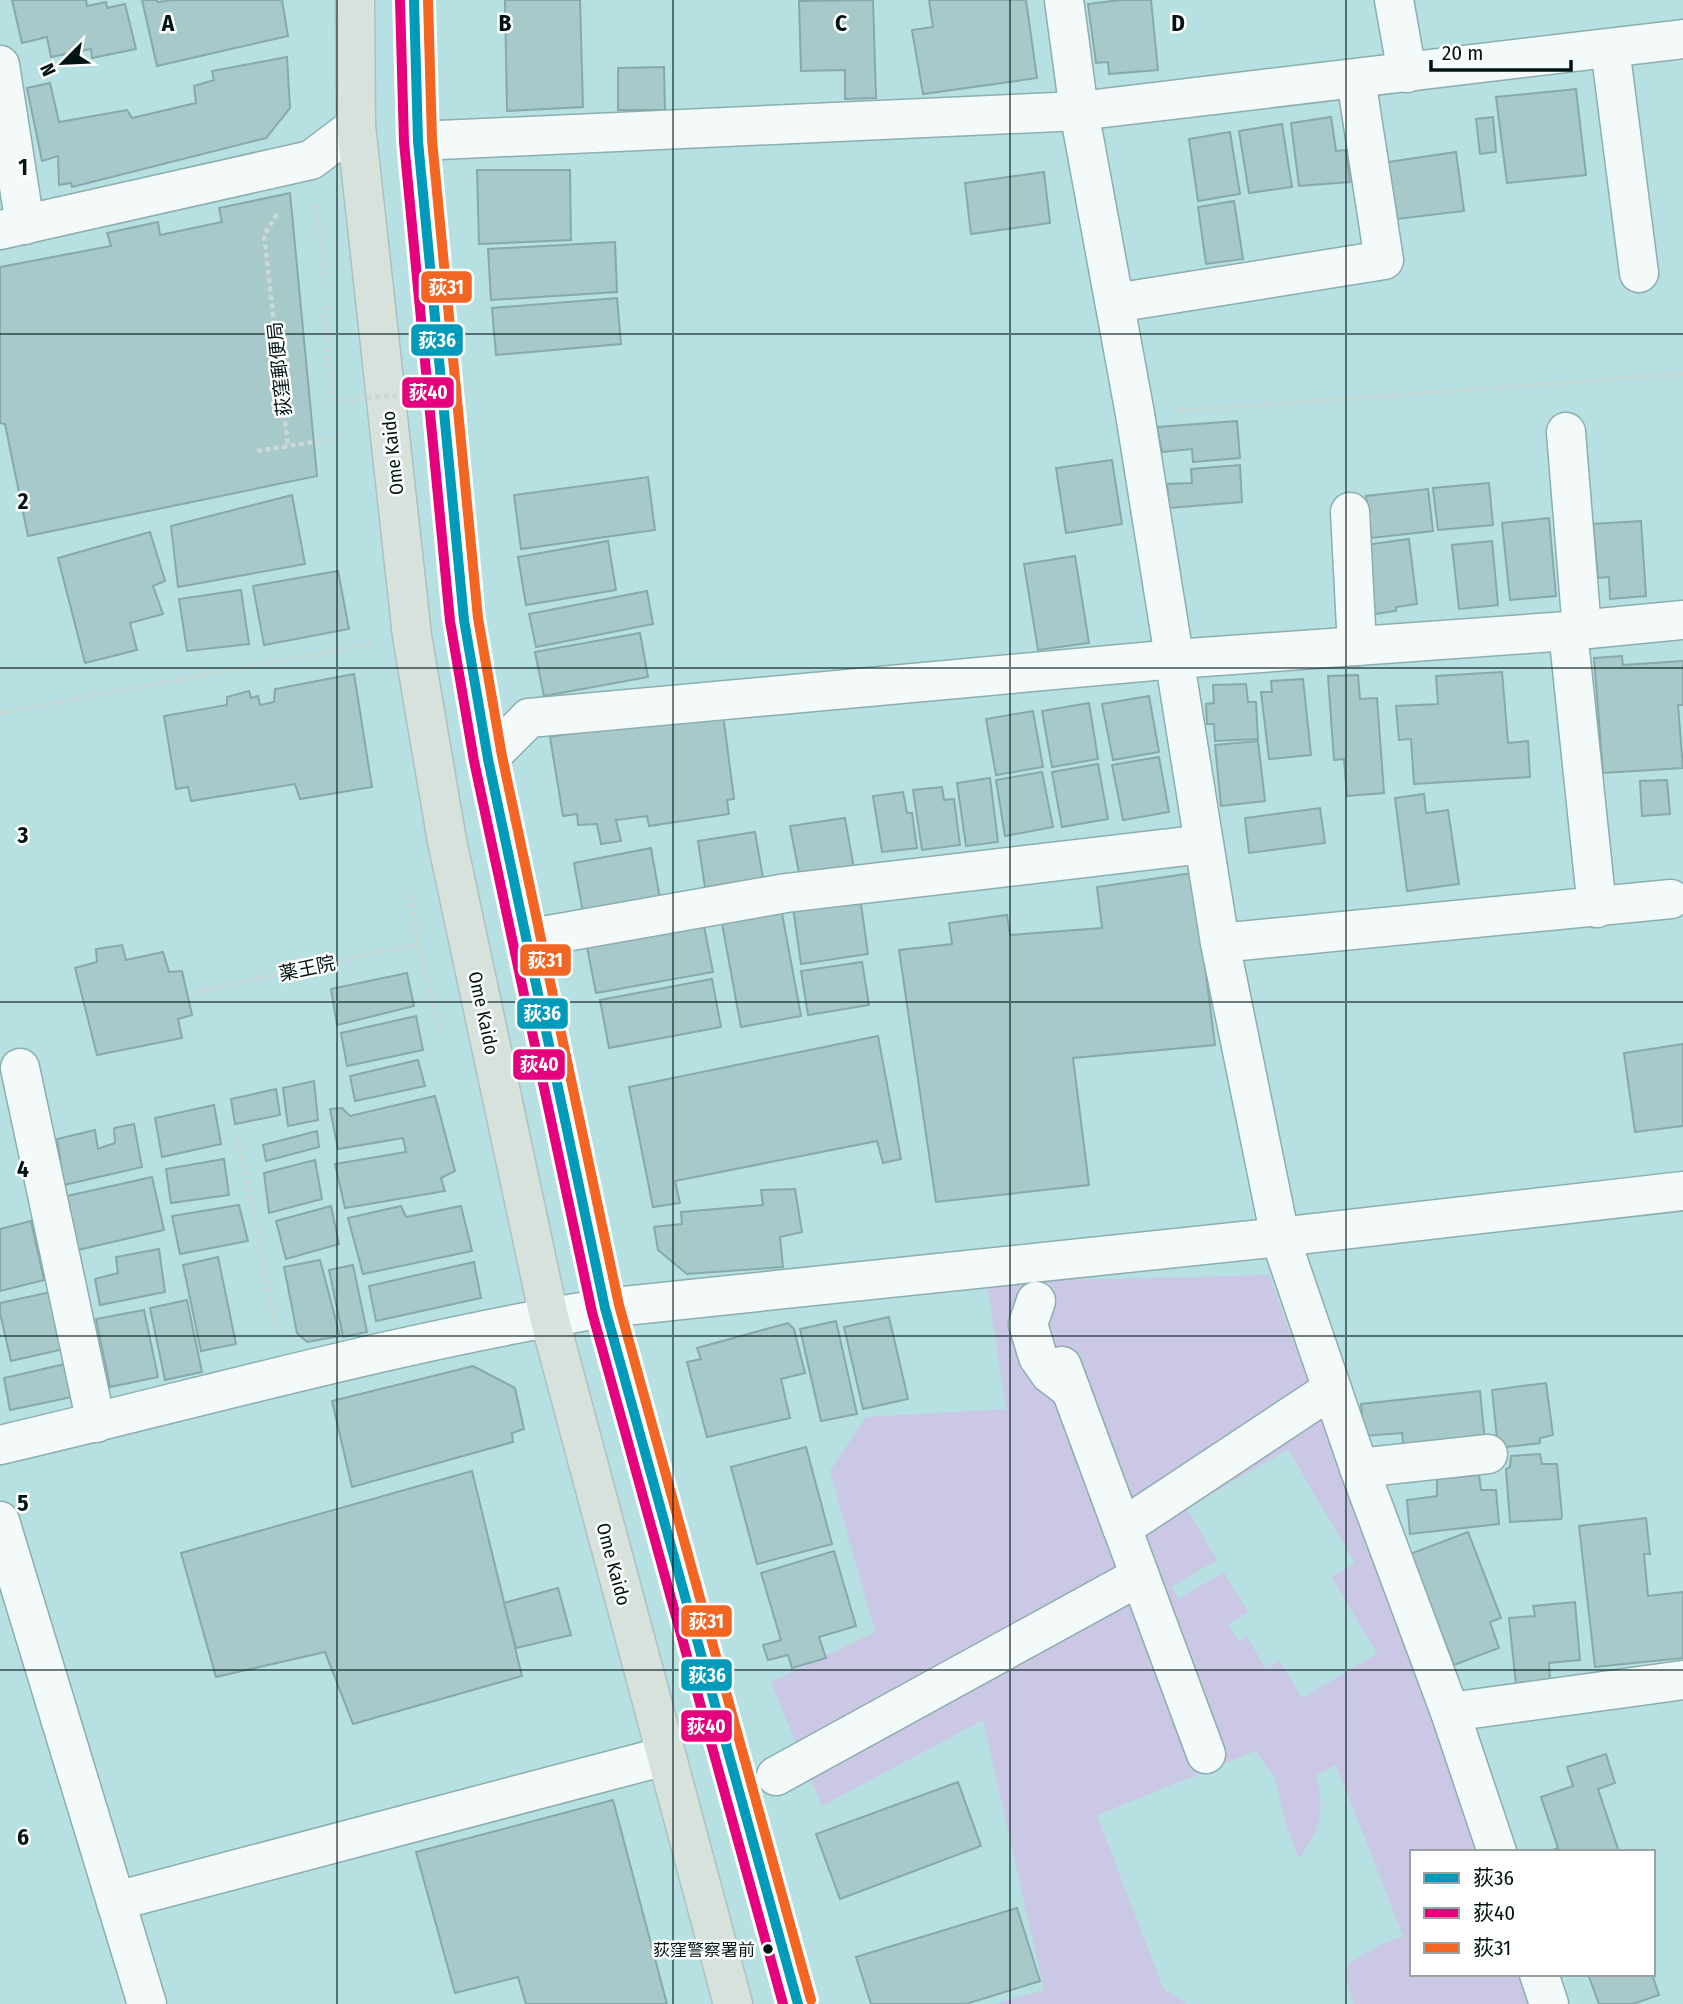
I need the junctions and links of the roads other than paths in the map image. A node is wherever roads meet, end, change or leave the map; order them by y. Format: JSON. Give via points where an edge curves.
{"nodes":[{"id":1,"x":355,"y":0,"type":"edge"},
{"id":2,"x":414,"y":0,"type":"edge"},
{"id":3,"x":1064,"y":0,"type":"edge"},
{"id":4,"x":1394,"y":0,"type":"edge"},
{"id":5,"x":1683,"y":39,"type":"edge"},
{"id":6,"x":1610,"y":48,"type":"junction"},
{"id":7,"x":0,"y":65,"type":"edge"},
{"id":8,"x":1408,"y":73,"type":"junction"},
{"id":9,"x":1356,"y":79,"type":"junction"},
{"id":10,"x":1079,"y":111,"type":"junction"},
{"id":11,"x":356,"y":126,"type":"junction"},
{"id":12,"x":418,"y":141,"type":"junction"},
{"id":13,"x":12,"y":227,"type":"edge"},
{"id":14,"x":1639,"y":273,"type":"dead end"},
{"id":15,"x":1115,"y":303,"type":"junction"},
{"id":16,"x":1566,"y":432,"type":"dead end"},
{"id":17,"x":1350,"y":512,"type":"dead end"},
{"id":18,"x":1683,"y":621,"type":"edge"},
{"id":19,"x":1575,"y":631,"type":"junction"},
{"id":20,"x":1357,"y":646,"type":"junction"},
{"id":21,"x":1175,"y":659,"type":"junction"},
{"id":22,"x":488,"y":759,"type":"junction"},
{"id":23,"x":1204,"y":844,"type":"junction"},
{"id":24,"x":1671,"y":899,"type":"dead end"},
{"id":25,"x":1597,"y":908,"type":"junction"},
{"id":26,"x":526,"y":939,"type":"junction"},
{"id":27,"x":1220,"y":943,"type":"junction"},
{"id":28,"x":20,"y":1068,"type":"dead end"},
{"id":29,"x":1683,"y":1191,"type":"edge"},
{"id":30,"x":1280,"y":1237,"type":"junction"},
{"id":31,"x":1022,"y":1264,"type":"junction"},
{"id":32,"x":605,"y":1308,"type":"junction"},
{"id":33,"x":549,"y":1317,"type":"junction"},
{"id":34,"x":1332,"y":1389,"type":"junction"},
{"id":35,"x":96,"y":1423,"type":"junction"},
{"id":36,"x":0,"y":1445,"type":"edge"},
{"id":37,"x":1488,"y":1454,"type":"dead end"},
{"id":38,"x":1359,"y":1468,"type":"junction"},
{"id":39,"x":0,"y":1521,"type":"edge"},
{"id":40,"x":1122,"y":1528,"type":"junction"},
{"id":41,"x":1140,"y":1576,"type":"junction"},
{"id":42,"x":1683,"y":1680,"type":"edge"},
{"id":43,"x":1450,"y":1712,"type":"junction"},
{"id":44,"x":1206,"y":1754,"type":"dead end"},
{"id":45,"x":665,"y":1756,"type":"junction"},
{"id":46,"x":776,"y":1776,"type":"dead end"},
{"id":47,"x":1496,"y":1850,"type":"edge"},
{"id":48,"x":116,"y":1901,"type":"junction"},
{"id":49,"x":1540,"y":1976,"type":"edge"},
{"id":50,"x":147,"y":2004,"type":"edge"},
{"id":51,"x":733,"y":2004,"type":"edge"},
{"id":52,"x":798,"y":2004,"type":"edge"},
{"id":53,"x":1549,"y":2004,"type":"edge"}],
"edges":[{"from":1,"to":11,"type":"main road","name":"Ome Kaido"},
{"from":2,"to":12,"type":"main road"},
{"from":3,"to":10,"type":"street"},
{"from":4,"to":8,"type":"street"},
{"from":5,"to":6,"type":"street"},
{"from":6,"to":8,"type":"street"},
{"from":6,"to":14,"type":"street"},
{"from":7,"to":13,"type":"street"},
{"from":8,"to":9,"type":"street"},
{"from":9,"to":10,"type":"street"},
{"from":9,"to":15,"type":"street","via":[[1384,260]]},
{"from":10,"to":12,"type":"street"},
{"from":10,"to":15,"type":"street"},
{"from":11,"to":13,"type":"street","via":[[311,160]]},
{"from":11,"to":33,"type":"main road","name":"Ome Kaido","via":[[412,636],[447,841]]},
{"from":12,"to":22,"type":"main road","via":[[464,620]]},
{"from":15,"to":21,"type":"street"},
{"from":16,"to":19,"type":"street"},
{"from":17,"to":20,"type":"street"},
{"from":18,"to":19,"type":"street"},
{"from":19,"to":20,"type":"street"},
{"from":19,"to":25,"type":"street"},
{"from":20,"to":21,"type":"street"},
{"from":21,"to":22,"type":"street","via":[[529,718]]},
{"from":21,"to":23,"type":"street"},
{"from":22,"to":26,"type":"main road"},
{"from":23,"to":26,"type":"street","via":[[786,893]]},
{"from":23,"to":27,"type":"street"},
{"from":24,"to":25,"type":"street"},
{"from":25,"to":27,"type":"street"},
{"from":26,"to":32,"type":"main road"},
{"from":27,"to":30,"type":"street"},
{"from":28,"to":35,"type":"street"},
{"from":29,"to":30,"type":"street"},
{"from":30,"to":31,"type":"street"},
{"from":30,"to":34,"type":"street"},
{"from":31,"to":32,"type":"street"},
{"from":31,"to":40,"type":"street","via":[[1040,1312],[1028,1324],[1038,1357],[1050,1374],[1067,1378]]},
{"from":32,"to":33,"type":"street"},
{"from":32,"to":52,"type":"main road"},
{"from":33,"to":35,"type":"street","via":[[285,1375]]},
{"from":33,"to":45,"type":"main road","name":"Ome Kaido"},
{"from":34,"to":38,"type":"street"},
{"from":34,"to":40,"type":"street"},
{"from":35,"to":36,"type":"street"},
{"from":37,"to":38,"type":"street"},
{"from":38,"to":43,"type":"street"},
{"from":39,"to":48,"type":"street"},
{"from":40,"to":41,"type":"street"},
{"from":41,"to":44,"type":"street"},
{"from":41,"to":46,"type":"street"},
{"from":42,"to":43,"type":"street"},
{"from":43,"to":47,"type":"street"},
{"from":45,"to":48,"type":"street"},
{"from":45,"to":51,"type":"main road","name":"Ome Kaido"},
{"from":48,"to":50,"type":"street"},
{"from":49,"to":53,"type":"street"}]}
